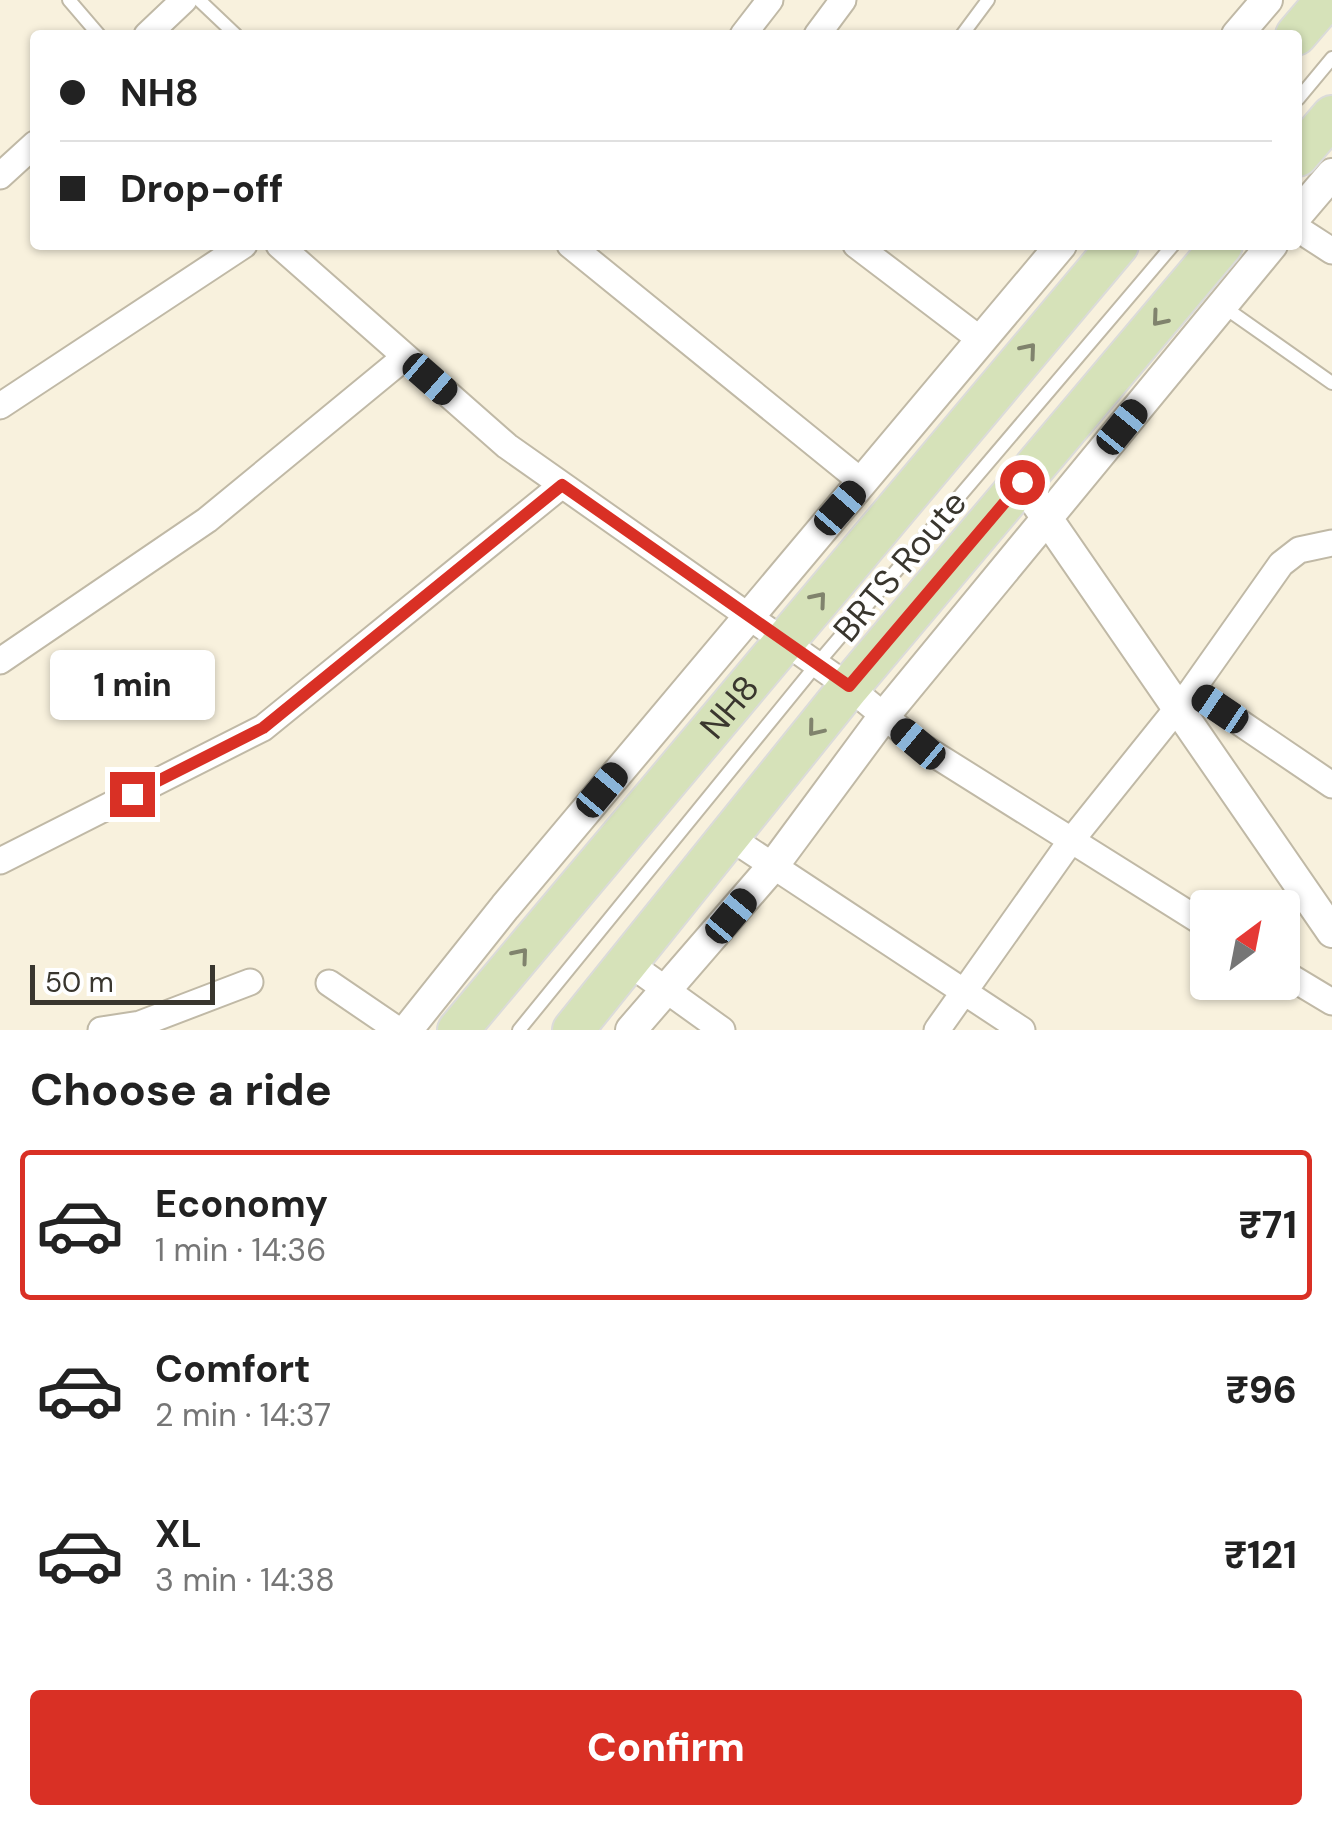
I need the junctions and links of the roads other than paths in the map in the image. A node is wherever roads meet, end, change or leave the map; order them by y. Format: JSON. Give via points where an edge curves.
{"nodes":[{"id":1,"x":69,"y":0,"type":"edge"},
{"id":2,"x":184,"y":0,"type":"edge"},
{"id":3,"x":199,"y":0,"type":"edge"},
{"id":4,"x":770,"y":0,"type":"edge"},
{"id":5,"x":843,"y":0,"type":"edge"},
{"id":6,"x":988,"y":0,"type":"edge"},
{"id":7,"x":1267,"y":0,"type":"edge"},
{"id":8,"x":1326,"y":0,"type":"edge"},
{"id":9,"x":95,"y":30,"type":"edge"},
{"id":10,"x":152,"y":30,"type":"edge"},
{"id":11,"x":231,"y":30,"type":"edge"},
{"id":12,"x":747,"y":30,"type":"edge"},
{"id":13,"x":821,"y":30,"type":"edge"},
{"id":14,"x":966,"y":30,"type":"edge"},
{"id":15,"x":1241,"y":30,"type":"edge"},
{"id":16,"x":1300,"y":30,"type":"edge"},
{"id":17,"x":1332,"y":58,"type":"edge"},
{"id":18,"x":1302,"y":93,"type":"edge"},
{"id":19,"x":1332,"y":116,"type":"edge"},
{"id":20,"x":30,"y":149,"type":"edge"},
{"id":21,"x":1302,"y":151,"type":"edge"},
{"id":22,"x":1332,"y":174,"type":"edge"},
{"id":23,"x":0,"y":176,"type":"edge"},
{"id":24,"x":1302,"y":209,"type":"edge"},
{"id":25,"x":1302,"y":232,"type":"edge"},
{"id":26,"x":236,"y":250,"type":"edge"},
{"id":27,"x":285,"y":250,"type":"edge"},
{"id":28,"x":576,"y":250,"type":"edge"},
{"id":29,"x":863,"y":250,"type":"edge"},
{"id":30,"x":1057,"y":250,"type":"edge"},
{"id":31,"x":1114,"y":250,"type":"edge"},
{"id":32,"x":1169,"y":250,"type":"edge"},
{"id":33,"x":1218,"y":250,"type":"edge"},
{"id":34,"x":1268,"y":250,"type":"edge"},
{"id":35,"x":1332,"y":251,"type":"edge"},
{"id":36,"x":1222,"y":305,"type":"junction"},
{"id":37,"x":981,"y":340,"type":"junction"},
{"id":38,"x":405,"y":357,"type":"junction"},
{"id":39,"x":1332,"y":383,"type":"edge"},
{"id":40,"x":0,"y":406,"type":"edge"},
{"id":41,"x":862,"y":482,"type":"junction"},
{"id":42,"x":1022,"y":482,"type":"junction"},
{"id":43,"x":562,"y":485,"type":"junction"},
{"id":44,"x":1047,"y":519,"type":"junction"},
{"id":45,"x":1332,"y":543,"type":"edge"},
{"id":46,"x":749,"y":615,"type":"junction"},
{"id":47,"x":784,"y":640,"type":"junction"},
{"id":48,"x":0,"y":661,"type":"edge"},
{"id":49,"x":833,"y":675,"type":"junction"},
{"id":50,"x":1183,"y":700,"type":"junction"},
{"id":51,"x":884,"y":716,"type":"junction"},
{"id":52,"x":1332,"y":785,"type":"edge"},
{"id":53,"x":728,"y":836,"type":"junction"},
{"id":54,"x":1070,"y":842,"type":"junction"},
{"id":55,"x":0,"y":861,"type":"edge"},
{"id":56,"x":773,"y":866,"type":"junction"},
{"id":57,"x":1190,"y":915,"type":"edge"},
{"id":58,"x":1332,"y":932,"type":"edge"},
{"id":59,"x":626,"y":962,"type":"junction"},
{"id":60,"x":250,"y":982,"type":"dead end"},
{"id":61,"x":329,"y":983,"type":"dead end"},
{"id":62,"x":1300,"y":983,"type":"edge"},
{"id":63,"x":668,"y":992,"type":"junction"},
{"id":64,"x":964,"y":992,"type":"junction"},
{"id":65,"x":1332,"y":1002,"type":"edge"},
{"id":66,"x":101,"y":1030,"type":"edge"},
{"id":67,"x":398,"y":1030,"type":"edge"},
{"id":68,"x":407,"y":1030,"type":"edge"},
{"id":69,"x":458,"y":1030,"type":"edge"},
{"id":70,"x":519,"y":1030,"type":"edge"},
{"id":71,"x":573,"y":1030,"type":"edge"},
{"id":72,"x":631,"y":1030,"type":"edge"},
{"id":73,"x":722,"y":1030,"type":"edge"},
{"id":74,"x":937,"y":1030,"type":"edge"},
{"id":75,"x":1022,"y":1030,"type":"edge"}],
"edges":[{"from":1,"to":9,"type":"lane"},
{"from":2,"to":10,"type":"street"},
{"from":3,"to":11,"type":"lane"},
{"from":4,"to":12,"type":"street"},
{"from":5,"to":13,"type":"street"},
{"from":6,"to":14,"type":"lane"},
{"from":7,"to":15,"type":"street"},
{"from":8,"to":16,"type":"main road"},
{"from":17,"to":18,"type":"lane"},
{"from":19,"to":21,"type":"main road"},
{"from":20,"to":23,"type":"street"},
{"from":22,"to":24,"type":"street"},
{"from":25,"to":35,"type":"street"},
{"from":26,"to":40,"type":"street"},
{"from":27,"to":38,"type":"street"},
{"from":28,"to":41,"type":"street"},
{"from":29,"to":37,"type":"street"},
{"from":30,"to":37,"type":"street"},
{"from":47,"to":31,"type":"main road","name":"NH8","one_way":true},
{"from":32,"to":49,"type":"lane","name":"BRTS Route"},
{"from":33,"to":42,"type":"main road","one_way":true},
{"from":34,"to":36,"type":"street"},
{"from":36,"to":39,"type":"lane"},
{"from":36,"to":44,"type":"street"},
{"from":37,"to":41,"type":"street"},
{"from":38,"to":43,"type":"street"},
{"from":38,"to":48,"type":"street","via":[[207,520]]},
{"from":41,"to":46,"type":"street"},
{"from":42,"to":44,"type":"street"},
{"from":42,"to":49,"type":"main road"},
{"from":43,"to":46,"type":"street"},
{"from":43,"to":55,"type":"street","via":[[263,728]]},
{"from":44,"to":50,"type":"street"},
{"from":44,"to":51,"type":"street"},
{"from":45,"to":50,"type":"street","via":[[1298,550],[1281,564]]},
{"from":46,"to":47,"type":"street"},
{"from":46,"to":68,"type":"street"},
{"from":47,"to":49,"type":"street"},
{"from":69,"to":47,"type":"main road","name":"NH8","one_way":true},
{"from":49,"to":51,"type":"street"},
{"from":49,"to":53,"type":"main road","one_way":true},
{"from":49,"to":70,"type":"lane","name":"BRTS Route"},
{"from":50,"to":52,"type":"street"},
{"from":50,"to":54,"type":"street"},
{"from":50,"to":58,"type":"street"},
{"from":51,"to":54,"type":"street"},
{"from":51,"to":56,"type":"street"},
{"from":53,"to":56,"type":"street"},
{"from":53,"to":59,"type":"main road"},
{"from":54,"to":57,"type":"street"},
{"from":54,"to":64,"type":"street"},
{"from":56,"to":63,"type":"street"},
{"from":56,"to":64,"type":"street"},
{"from":59,"to":63,"type":"street"},
{"from":59,"to":71,"type":"main road"},
{"from":60,"to":66,"type":"street","via":[[140,1024]]},
{"from":61,"to":67,"type":"street"},
{"from":62,"to":65,"type":"street"},
{"from":63,"to":72,"type":"street"},
{"from":63,"to":73,"type":"street"},
{"from":64,"to":74,"type":"street"},
{"from":64,"to":75,"type":"street"}]}
